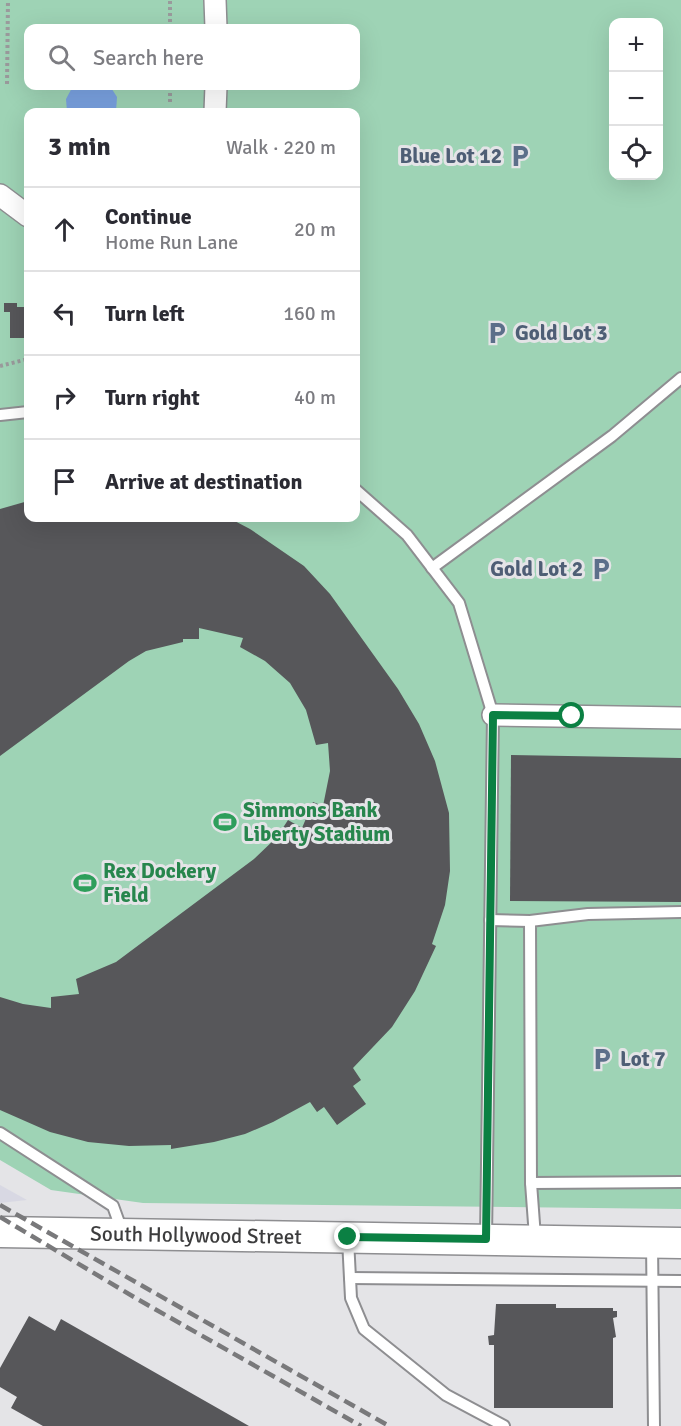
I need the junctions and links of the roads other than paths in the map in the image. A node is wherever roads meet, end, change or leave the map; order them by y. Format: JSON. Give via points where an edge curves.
{"nodes":[{"id":1,"x":216,"y":0,"type":"edge"},
{"id":2,"x":216,"y":24,"type":"edge"},
{"id":3,"x":0,"y":195,"type":"edge"},
{"id":4,"x":24,"y":213,"type":"edge"},
{"id":5,"x":681,"y":378,"type":"edge"},
{"id":6,"x":24,"y":412,"type":"edge"},
{"id":7,"x":0,"y":415,"type":"edge"},
{"id":8,"x":360,"y":494,"type":"edge"},
{"id":9,"x":432,"y":568,"type":"junction"},
{"id":10,"x":493,"y":715,"type":"junction"},
{"id":11,"x":681,"y":718,"type":"edge"},
{"id":12,"x":681,"y":912,"type":"edge"},
{"id":13,"x":490,"y":920,"type":"junction"},
{"id":14,"x":530,"y":921,"type":"junction"},
{"id":15,"x":0,"y":1133,"type":"edge"},
{"id":16,"x":681,"y":1182,"type":"edge"},
{"id":17,"x":531,"y":1184,"type":"junction"},
{"id":18,"x":0,"y":1232,"type":"edge"},
{"id":19,"x":123,"y":1234,"type":"junction"},
{"id":20,"x":348,"y":1237,"type":"junction"},
{"id":21,"x":486,"y":1239,"type":"junction"},
{"id":22,"x":535,"y":1241,"type":"junction"},
{"id":23,"x":667,"y":1243,"type":"edge"},
{"id":24,"x":350,"y":1278,"type":"junction"},
{"id":25,"x":653,"y":1280,"type":"junction"},
{"id":26,"x":681,"y":1281,"type":"edge"},
{"id":27,"x":504,"y":1426,"type":"edge"},
{"id":28,"x":654,"y":1426,"type":"edge"}],
"edges":[{"from":1,"to":2,"type":"street"},
{"from":3,"to":4,"type":"street"},
{"from":5,"to":9,"type":"lane","via":[[612,435]]},
{"from":6,"to":7,"type":"lane"},
{"from":8,"to":9,"type":"lane","via":[[407,535]]},
{"from":9,"to":10,"type":"lane","via":[[459,603]]},
{"from":10,"to":11,"type":"street"},
{"from":10,"to":13,"type":"lane"},
{"from":12,"to":14,"type":"lane","via":[[588,914]]},
{"from":13,"to":14,"type":"lane"},
{"from":13,"to":21,"type":"lane"},
{"from":14,"to":17,"type":"lane"},
{"from":15,"to":19,"type":"lane","via":[[113,1206]]},
{"from":16,"to":17,"type":"lane"},
{"from":17,"to":22,"type":"lane"},
{"from":18,"to":19,"type":"main road","name":"South Hollywood Street"},
{"from":19,"to":20,"type":"main road","name":"South Hollywood Street"},
{"from":20,"to":21,"type":"main road","name":"South Hollywood Street"},
{"from":20,"to":24,"type":"lane"},
{"from":21,"to":22,"type":"main road","name":"South Hollywood Street"},
{"from":22,"to":23,"type":"main road","name":"South Hollywood Street"},
{"from":23,"to":25,"type":"lane"},
{"from":24,"to":25,"type":"lane"},
{"from":24,"to":27,"type":"lane","via":[[351,1298],[364,1329],[446,1395]]},
{"from":25,"to":26,"type":"lane"},
{"from":25,"to":28,"type":"lane"}]}
